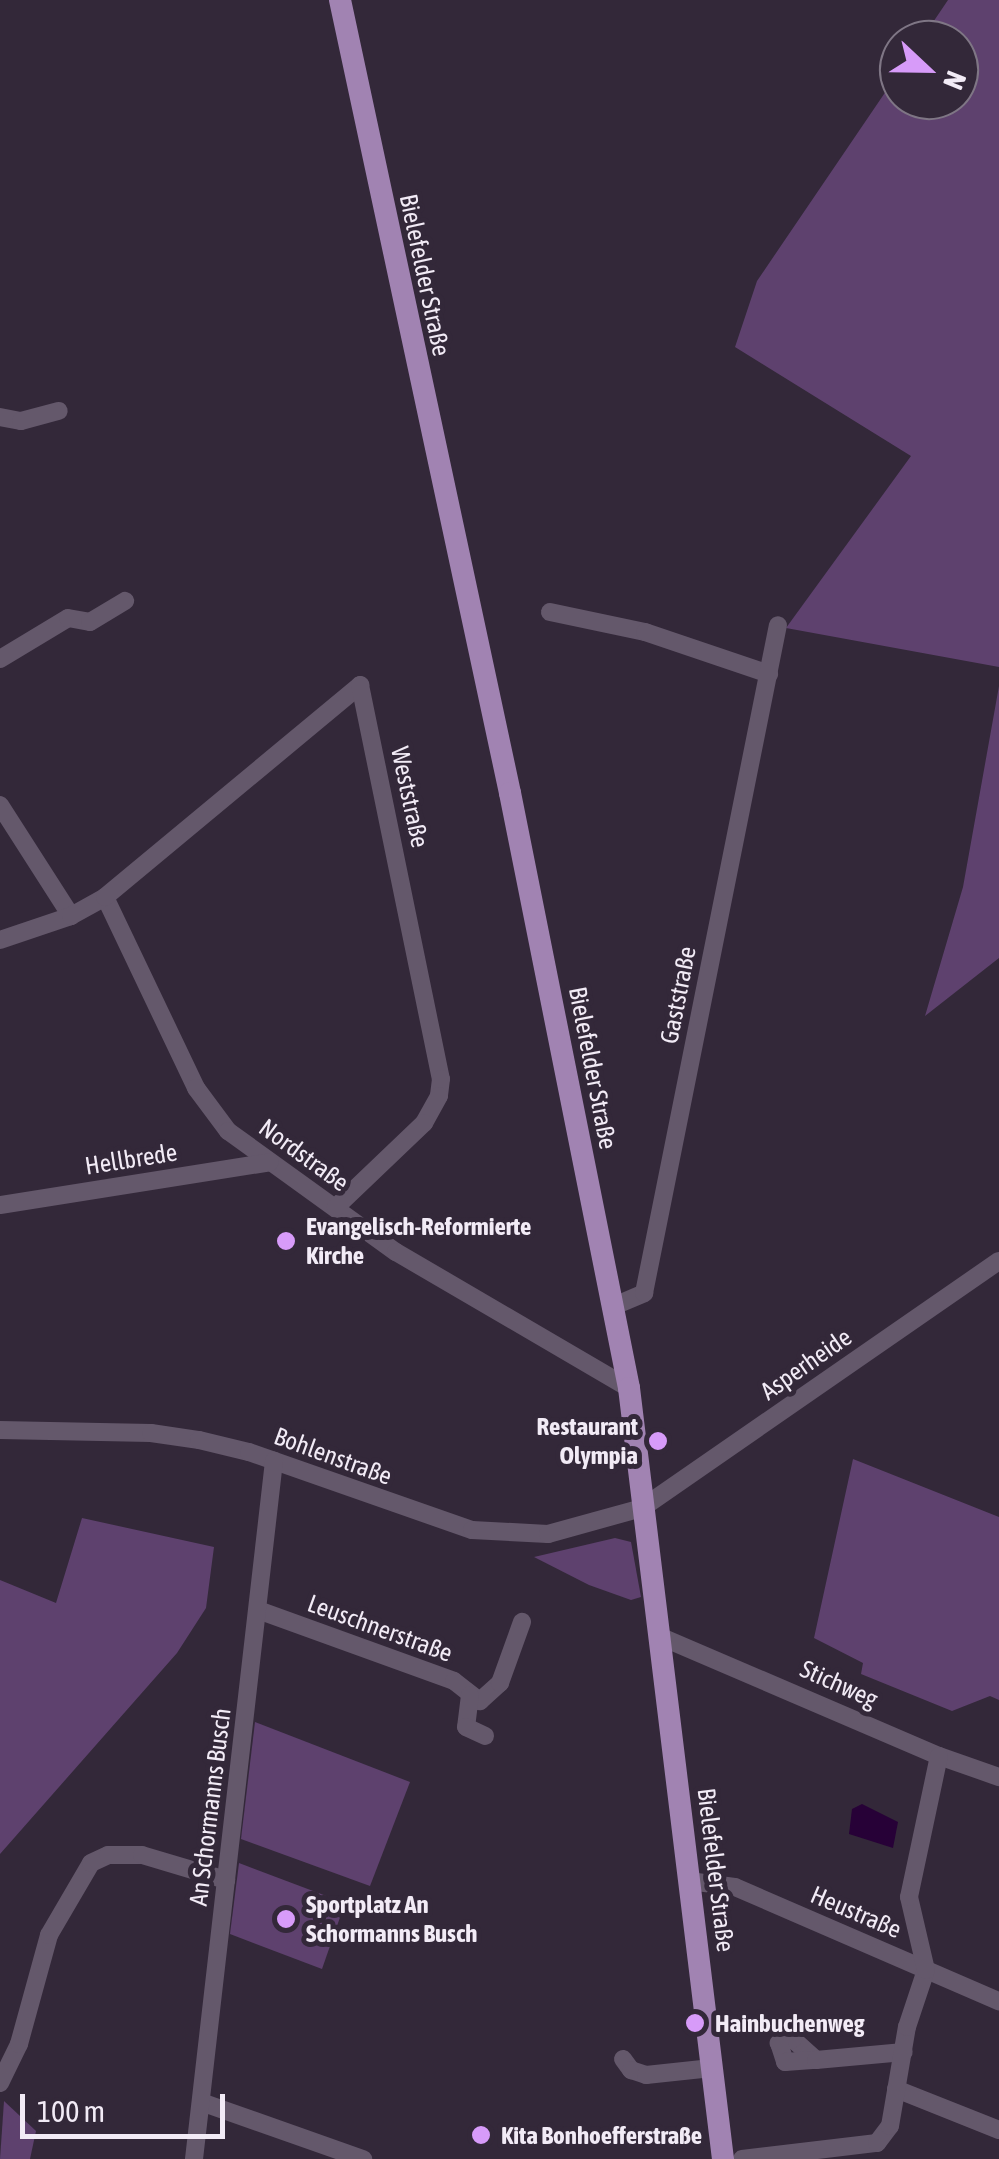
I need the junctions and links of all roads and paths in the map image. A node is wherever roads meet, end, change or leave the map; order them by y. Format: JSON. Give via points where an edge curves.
{"nodes":[{"id":1,"x":340,"y":0,"type":"edge"},
{"id":2,"x":59,"y":411,"type":"dead end"},
{"id":3,"x":0,"y":417,"type":"edge"},
{"id":4,"x":126,"y":601,"type":"dead end"},
{"id":5,"x":550,"y":612,"type":"dead end"},
{"id":6,"x":778,"y":625,"type":"dead end"},
{"id":7,"x":0,"y":659,"type":"edge"},
{"id":8,"x":769,"y":674,"type":"junction"},
{"id":9,"x":0,"y":805,"type":"edge"},
{"id":10,"x":106,"y":896,"type":"junction"},
{"id":11,"x":72,"y":916,"type":"junction"},
{"id":12,"x":0,"y":940,"type":"edge"},
{"id":13,"x":270,"y":1162,"type":"junction"},
{"id":14,"x":0,"y":1206,"type":"edge"},
{"id":15,"x":336,"y":1207,"type":"junction"},
{"id":16,"x":999,"y":1261,"type":"edge"},
{"id":17,"x":614,"y":1306,"type":"junction"},
{"id":18,"x":629,"y":1388,"type":"junction"},
{"id":19,"x":0,"y":1430,"type":"edge"},
{"id":20,"x":274,"y":1461,"type":"junction"},
{"id":21,"x":642,"y":1508,"type":"junction"},
{"id":22,"x":258,"y":1610,"type":"junction"},
{"id":23,"x":522,"y":1622,"type":"dead end"},
{"id":24,"x":660,"y":1636,"type":"junction"},
{"id":25,"x":475,"y":1698,"type":"junction"},
{"id":26,"x":486,"y":1736,"type":"dead end"},
{"id":27,"x":939,"y":1756,"type":"junction"},
{"id":28,"x":999,"y":1777,"type":"edge"},
{"id":29,"x":226,"y":1880,"type":"junction"},
{"id":30,"x":690,"y":1881,"type":"junction"},
{"id":31,"x":926,"y":1970,"type":"junction"},
{"id":32,"x":999,"y":2001,"type":"edge"},
{"id":33,"x":904,"y":2052,"type":"junction"},
{"id":34,"x":623,"y":2059,"type":"dead end"},
{"id":35,"x":816,"y":2060,"type":"dead end"},
{"id":36,"x":712,"y":2068,"type":"junction"},
{"id":37,"x":0,"y":2083,"type":"edge"},
{"id":38,"x":896,"y":2089,"type":"junction"},
{"id":39,"x":201,"y":2102,"type":"junction"},
{"id":40,"x":999,"y":2130,"type":"edge"},
{"id":41,"x":879,"y":2151,"type":"edge"},
{"id":42,"x":194,"y":2159,"type":"edge"},
{"id":43,"x":363,"y":2159,"type":"edge"},
{"id":44,"x":724,"y":2159,"type":"edge"},
{"id":45,"x":742,"y":2159,"type":"edge"}],
"edges":[{"from":1,"to":17,"type":"main road","name":"Bielefelder Straße"},
{"from":2,"to":3,"type":"street","via":[[21,421]]},
{"from":4,"to":7,"type":"street","via":[[90,622],[68,618]]},
{"from":5,"to":8,"type":"street","via":[[645,632]]},
{"from":6,"to":8,"type":"street","name":"Gaststraße"},
{"from":8,"to":17,"type":"street","name":"Gaststraße","via":[[644,1294]]},
{"from":9,"to":11,"type":"street"},
{"from":10,"to":11,"type":"street"},
{"from":10,"to":13,"type":"street","name":"Nordstraße","via":[[196,1088],[228,1131]]},
{"from":10,"to":15,"type":"street","name":"Weststraße","via":[[360,685],[441,1080],[424,1123]]},
{"from":11,"to":12,"type":"street"},
{"from":13,"to":14,"type":"street","name":"Hellbrede"},
{"from":13,"to":15,"type":"street","name":"Nordstraße"},
{"from":15,"to":18,"type":"street","name":"Nordstraße","via":[[396,1252]]},
{"from":16,"to":21,"type":"street","name":"Asperheide"},
{"from":17,"to":18,"type":"main road","name":"Bielefelder Straße"},
{"from":18,"to":21,"type":"main road","name":"Bielefelder Straße"},
{"from":19,"to":20,"type":"street","name":"Bohlenstraße","via":[[167,1434]]},
{"from":20,"to":21,"type":"street","name":"Bohlenstraße","via":[[434,1519],[497,1534],[548,1534]]},
{"from":20,"to":22,"type":"street","name":"An Schormanns Busch"},
{"from":21,"to":24,"type":"main road","name":"Bielefelder Straße"},
{"from":22,"to":25,"type":"street","name":"Leuschnerstraße","via":[[454,1680]]},
{"from":22,"to":29,"type":"street","name":"An Schormanns Busch"},
{"from":23,"to":25,"type":"street","via":[[500,1683]]},
{"from":24,"to":27,"type":"street","name":"Stichweg"},
{"from":24,"to":30,"type":"main road","name":"Bielefelder Straße"},
{"from":25,"to":26,"type":"street","via":[[466,1728]]},
{"from":27,"to":28,"type":"street","name":"Stichweg"},
{"from":27,"to":31,"type":"street","via":[[909,1897]]},
{"from":29,"to":37,"type":"street","via":[[142,1856],[108,1855],[91,1863],[49,1935],[20,2044]]},
{"from":29,"to":39,"type":"street","name":"An Schormanns Busch"},
{"from":30,"to":31,"type":"street","name":"Heustraße","via":[[735,1888]]},
{"from":30,"to":36,"type":"main road","name":"Bielefelder Straße"},
{"from":31,"to":32,"type":"street","name":"Heustraße"},
{"from":31,"to":33,"type":"street"},
{"from":33,"to":35,"type":"street"},
{"from":33,"to":38,"type":"street"},
{"from":34,"to":36,"type":"street","via":[[646,2075]]},
{"from":36,"to":44,"type":"main road","name":"Bielefelder Straße"},
{"from":38,"to":40,"type":"street"},
{"from":38,"to":41,"type":"street"},
{"from":39,"to":42,"type":"street","name":"An Schormanns Busch"},
{"from":39,"to":43,"type":"street"},
{"from":41,"to":45,"type":"street"}]}
